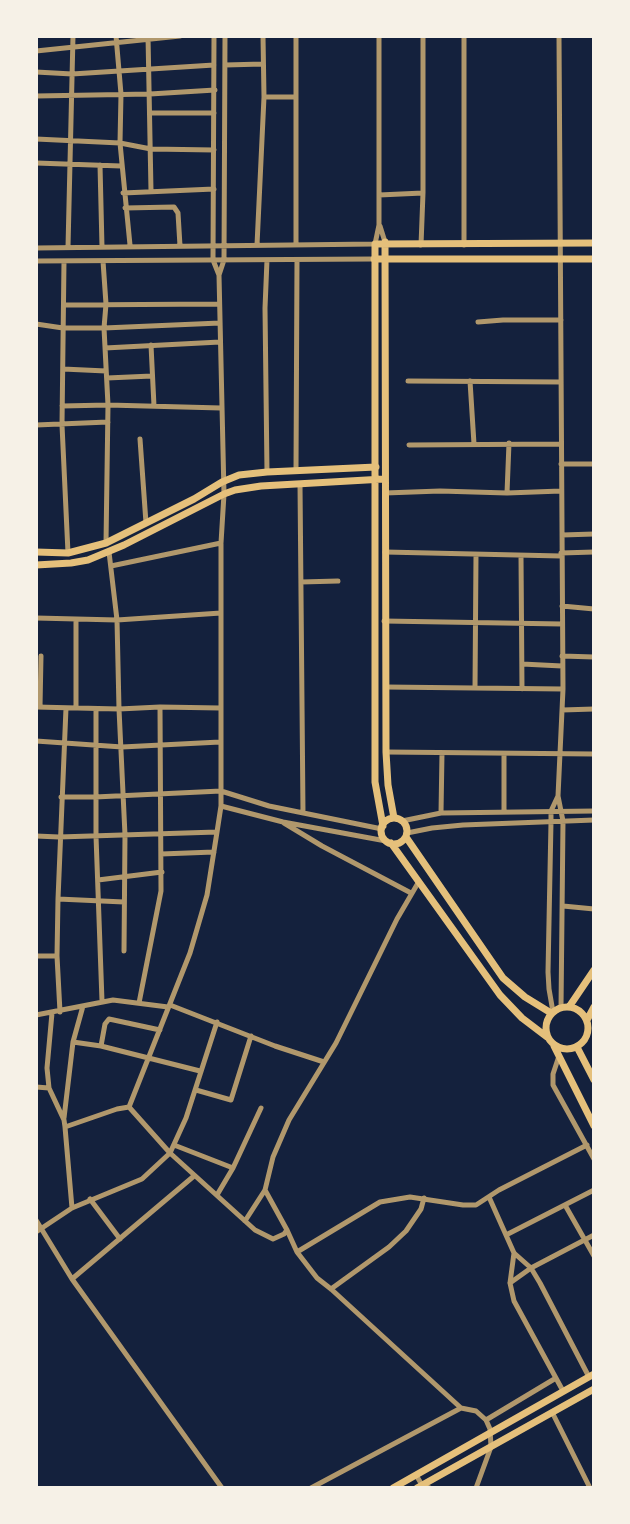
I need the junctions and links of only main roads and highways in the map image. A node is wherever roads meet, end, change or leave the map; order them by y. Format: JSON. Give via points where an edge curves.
{"nodes":[{"id":1,"x":385,"y":242,"type":"junction"},
{"id":2,"x":594,"y":243,"type":"edge"},
{"id":3,"x":374,"y":259,"type":"junction"},
{"id":4,"x":385,"y":259,"type":"junction"},
{"id":5,"x":594,"y":259,"type":"edge"},
{"id":6,"x":385,"y":466,"type":"junction"},
{"id":7,"x":374,"y":467,"type":"junction"},
{"id":8,"x":384,"y":478,"type":"junction"},
{"id":9,"x":374,"y":480,"type":"junction"},
{"id":10,"x":36,"y":552,"type":"edge"},
{"id":11,"x":36,"y":565,"type":"edge"},
{"id":12,"x":394,"y":818,"type":"junction"},
{"id":13,"x":382,"y":828,"type":"junction"},
{"id":14,"x":406,"y":835,"type":"junction"},
{"id":15,"x":389,"y":842,"type":"junction"},
{"id":16,"x":594,"y":970,"type":"edge"},
{"id":17,"x":565,"y":1007,"type":"junction"},
{"id":18,"x":594,"y":1007,"type":"edge"},
{"id":19,"x":552,"y":1013,"type":"junction"},
{"id":20,"x":587,"y":1020,"type":"junction"},
{"id":21,"x":547,"y":1037,"type":"junction"},
{"id":22,"x":554,"y":1046,"type":"junction"},
{"id":23,"x":577,"y":1047,"type":"junction"},
{"id":24,"x":594,"y":1080,"type":"edge"},
{"id":25,"x":594,"y":1126,"type":"edge"},
{"id":26,"x":592,"y":1376,"type":"edge"},
{"id":27,"x":594,"y":1389,"type":"edge"},
{"id":28,"x":420,"y":1487,"type":"edge"},
{"id":29,"x":393,"y":1488,"type":"edge"}],
"edges":[{"from":1,"to":2,"type":"main road"},
{"from":1,"to":3,"type":"main road","via":[[375,244]]},
{"from":1,"to":4,"type":"main road"},
{"from":3,"to":4,"type":"main road"},
{"from":3,"to":7,"type":"main road"},
{"from":4,"to":5,"type":"main road"},
{"from":4,"to":6,"type":"main road"},
{"from":6,"to":7,"type":"main road"},
{"from":6,"to":8,"type":"main road"},
{"from":7,"to":9,"type":"main road"},
{"from":7,"to":10,"type":"main road","via":[[243,474],[106,543],[68,553]]},
{"from":8,"to":9,"type":"main road"},
{"from":8,"to":12,"type":"main road","via":[[386,752]]},
{"from":9,"to":11,"type":"main road","via":[[254,487],[224,494],[109,552],[79,562]]},
{"from":9,"to":13,"type":"main road","via":[[375,782]]},
{"from":12,"to":13,"type":"main road"},
{"from":12,"to":14,"type":"main road","via":[[406,826]]},
{"from":13,"to":15,"type":"main road"},
{"from":14,"to":15,"type":"main road","via":[[399,843]]},
{"from":14,"to":19,"type":"main road","via":[[503,978]]},
{"from":15,"to":21,"type":"main road","via":[[500,995]]},
{"from":16,"to":17,"type":"main road"},
{"from":17,"to":19,"type":"main road"},
{"from":17,"to":20,"type":"main road","via":[[578,1010]]},
{"from":18,"to":20,"type":"main road"},
{"from":19,"to":21,"type":"main road","via":[[546,1024]]},
{"from":20,"to":23,"type":"main road","via":[[588,1032]]},
{"from":21,"to":22,"type":"main road"},
{"from":22,"to":23,"type":"main road","via":[[563,1050]]},
{"from":22,"to":25,"type":"main road"},
{"from":23,"to":24,"type":"main road"},
{"from":26,"to":29,"type":"main road"},
{"from":27,"to":28,"type":"main road"}]}
